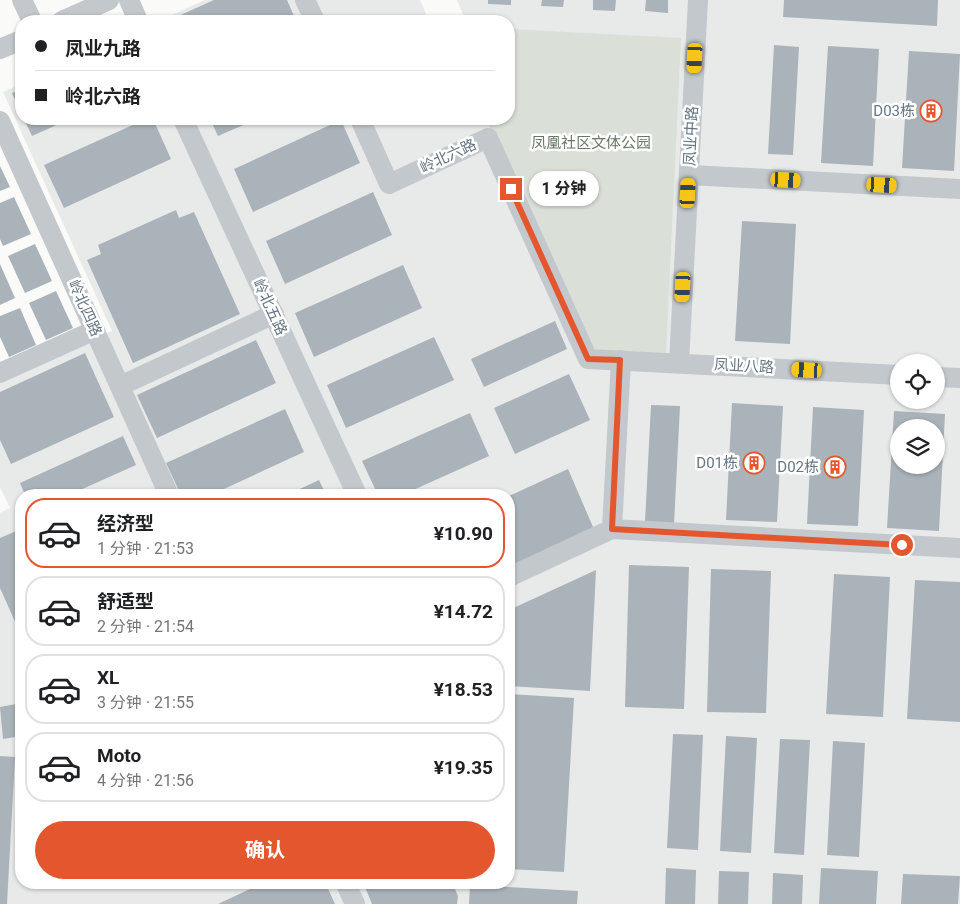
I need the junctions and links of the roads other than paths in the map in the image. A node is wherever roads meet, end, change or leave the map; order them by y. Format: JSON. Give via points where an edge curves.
{"nodes":[{"id":1,"x":22,"y":0,"type":"edge"},
{"id":2,"x":109,"y":0,"type":"edge"},
{"id":3,"x":129,"y":0,"type":"edge"},
{"id":4,"x":305,"y":0,"type":"edge"},
{"id":5,"x":698,"y":0,"type":"edge"},
{"id":6,"x":29,"y":15,"type":"edge"},
{"id":7,"x":75,"y":15,"type":"edge"},
{"id":8,"x":135,"y":15,"type":"edge"},
{"id":9,"x":312,"y":15,"type":"edge"},
{"id":10,"x":15,"y":43,"type":"edge"},
{"id":11,"x":0,"y":49,"type":"edge"},
{"id":12,"x":0,"y":121,"type":"edge"},
{"id":13,"x":186,"y":125,"type":"edge"},
{"id":14,"x":363,"y":125,"type":"edge"},
{"id":15,"x":689,"y":174,"type":"junction"},
{"id":16,"x":960,"y":189,"type":"edge"},
{"id":17,"x":274,"y":314,"type":"junction"},
{"id":18,"x":94,"y":330,"type":"junction"},
{"id":19,"x":620,"y":360,"type":"junction"},
{"id":20,"x":679,"y":363,"type":"junction"},
{"id":21,"x":0,"y":373,"type":"edge"},
{"id":22,"x":890,"y":374,"type":"edge"},
{"id":23,"x":945,"y":377,"type":"edge"},
{"id":24,"x":960,"y":378,"type":"edge"},
{"id":25,"x":120,"y":386,"type":"junction"},
{"id":26,"x":166,"y":489,"type":"edge"},
{"id":27,"x":354,"y":489,"type":"edge"},
{"id":28,"x":612,"y":529,"type":"junction"},
{"id":29,"x":960,"y":548,"type":"edge"},
{"id":30,"x":515,"y":574,"type":"edge"},
{"id":31,"x":348,"y":889,"type":"edge"},
{"id":32,"x":354,"y":904,"type":"edge"}],
"edges":[{"from":1,"to":6,"type":"street"},
{"from":2,"to":7,"type":"street"},
{"from":3,"to":8,"type":"street"},
{"from":4,"to":9,"type":"street"},
{"from":5,"to":15,"type":"street","name":"凤业中路"},
{"from":10,"to":11,"type":"street"},
{"from":12,"to":18,"type":"street","name":"岭北四路"},
{"from":13,"to":17,"type":"street","name":"岭北五路"},
{"from":14,"to":19,"type":"street","name":"岭北六路","via":[[389,184],[488,138],[588,359]]},
{"from":15,"to":16,"type":"street"},
{"from":15,"to":20,"type":"street","name":"凤业中路"},
{"from":17,"to":25,"type":"street"},
{"from":17,"to":27,"type":"street","name":"岭北五路"},
{"from":18,"to":21,"type":"street"},
{"from":18,"to":25,"type":"street","name":"岭北四路"},
{"from":19,"to":20,"type":"street","name":"岭北六路"},
{"from":19,"to":28,"type":"street"},
{"from":20,"to":22,"type":"street","name":"凤业八路"},
{"from":23,"to":24,"type":"street"},
{"from":25,"to":26,"type":"street","name":"岭北四路"},
{"from":28,"to":29,"type":"street"},
{"from":28,"to":30,"type":"street"},
{"from":31,"to":32,"type":"street"}]}
